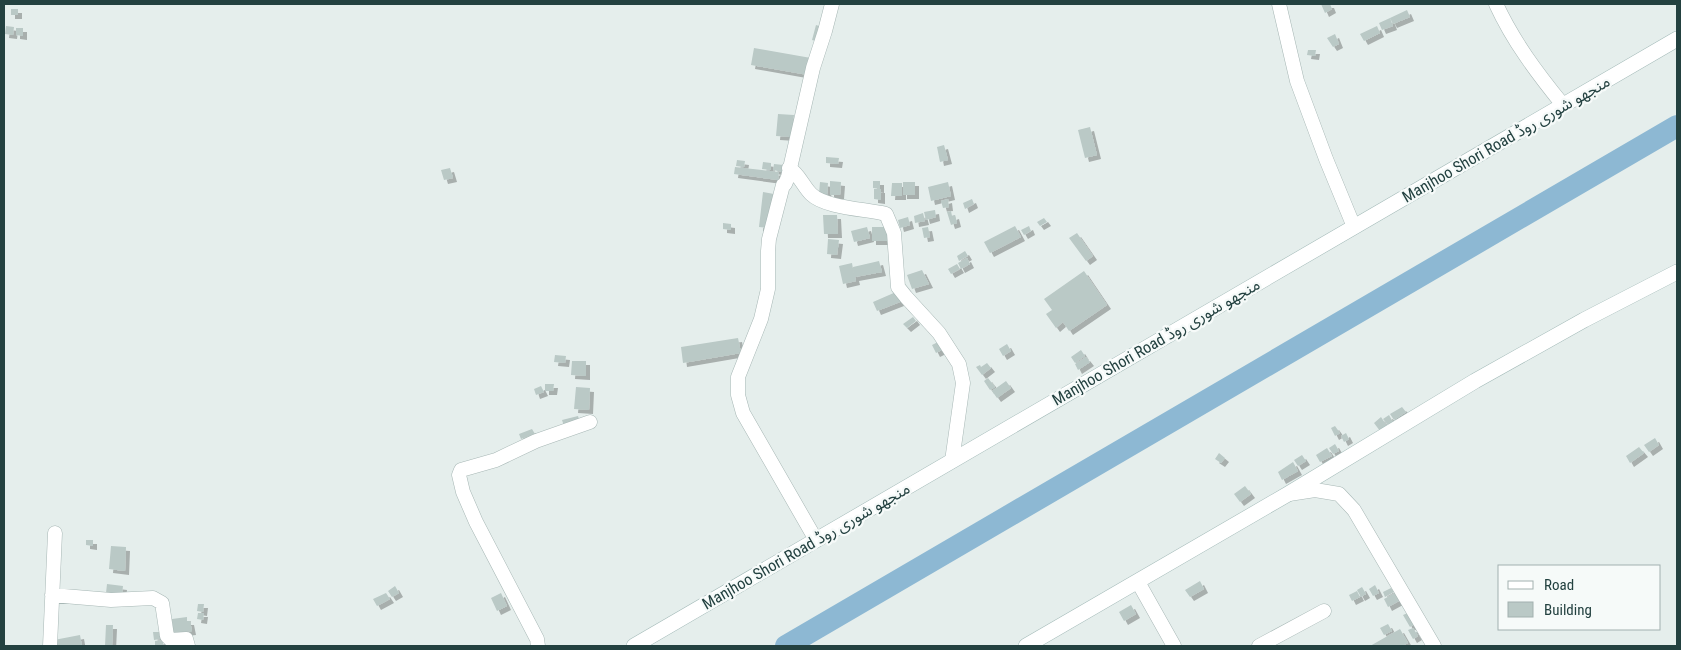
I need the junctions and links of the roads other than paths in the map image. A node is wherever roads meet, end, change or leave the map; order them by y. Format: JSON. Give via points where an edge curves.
{"nodes":[{"id":1,"x":832,"y":4,"type":"edge"},
{"id":2,"x":1279,"y":4,"type":"edge"},
{"id":3,"x":1496,"y":4,"type":"edge"},
{"id":4,"x":1677,"y":39,"type":"edge"},
{"id":5,"x":1563,"y":105,"type":"junction"},
{"id":6,"x":789,"y":168,"type":"junction"},
{"id":7,"x":1354,"y":227,"type":"junction"},
{"id":8,"x":1677,"y":272,"type":"edge"},
{"id":9,"x":590,"y":422,"type":"dead end"},
{"id":10,"x":952,"y":461,"type":"junction"},
{"id":11,"x":1288,"y":494,"type":"junction"},
{"id":12,"x":55,"y":533,"type":"dead end"},
{"id":13,"x":816,"y":540,"type":"junction"},
{"id":14,"x":1138,"y":582,"type":"junction"},
{"id":15,"x":52,"y":595,"type":"junction"},
{"id":16,"x":1324,"y":611,"type":"dead end"},
{"id":17,"x":50,"y":646,"type":"edge"},
{"id":18,"x":188,"y":646,"type":"edge"},
{"id":19,"x":538,"y":646,"type":"edge"},
{"id":20,"x":634,"y":646,"type":"edge"},
{"id":21,"x":1026,"y":646,"type":"edge"},
{"id":22,"x":1174,"y":646,"type":"edge"},
{"id":23,"x":1260,"y":646,"type":"edge"},
{"id":24,"x":1434,"y":646,"type":"edge"}],
"edges":[{"from":1,"to":6,"type":"street"},
{"from":2,"to":7,"type":"street","via":[[1297,81]]},
{"from":3,"to":5,"type":"street","via":[[1529,62]]},
{"from":4,"to":5,"type":"street","name":"Manjhoo Shori Road منجھو شوری روڈ"},
{"from":5,"to":7,"type":"street","name":"Manjhoo Shori Road منجھو شوری روڈ"},
{"from":6,"to":10,"type":"street","via":[[795,171],[812,195],[827,204],[886,214],[894,233],[898,287],[939,333],[959,364],[963,383]]},
{"from":6,"to":13,"type":"street","via":[[769,239],[768,289],[738,377],[738,395],[743,413]]},
{"from":7,"to":10,"type":"street","name":"Manjhoo Shori Road منجھو شوری روڈ"},
{"from":8,"to":11,"type":"street","via":[[1538,345]]},
{"from":9,"to":19,"type":"street","via":[[536,441],[496,460],[461,470],[459,474],[476,522]]},
{"from":10,"to":13,"type":"street","name":"Manjhoo Shori Road منجھو شوری روڈ"},
{"from":11,"to":14,"type":"street"},
{"from":11,"to":24,"type":"street","via":[[1315,490],[1339,494],[1354,510]]},
{"from":12,"to":15,"type":"street"},
{"from":13,"to":20,"type":"street","name":"Manjhoo Shori Road منجھو شوری روڈ"},
{"from":14,"to":21,"type":"street"},
{"from":14,"to":22,"type":"street"},
{"from":15,"to":17,"type":"street"},
{"from":15,"to":18,"type":"street","via":[[111,600],[153,598],[162,604],[168,636],[171,640],[186,639]]},
{"from":16,"to":23,"type":"street"}]}
